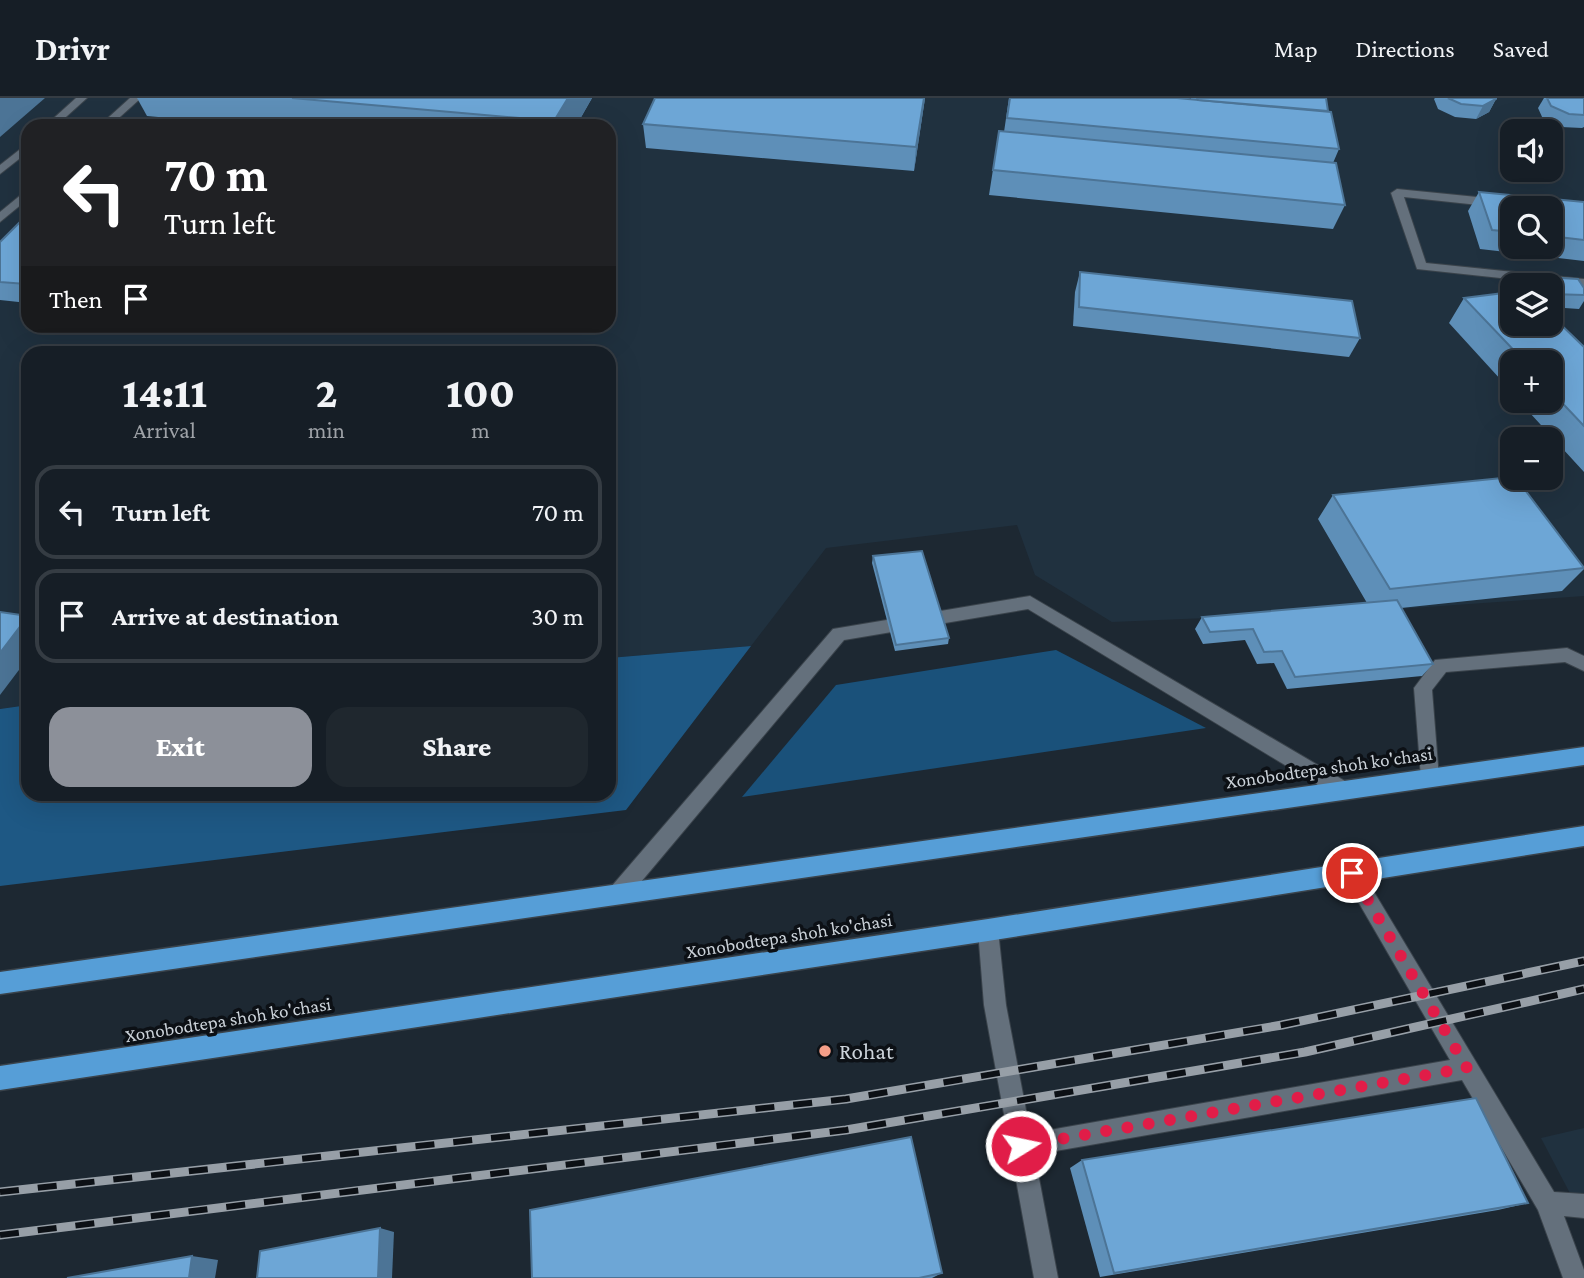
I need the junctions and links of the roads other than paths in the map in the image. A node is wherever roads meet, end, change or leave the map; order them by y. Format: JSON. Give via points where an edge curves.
{"nodes":[{"id":1,"x":82,"y":98,"type":"edge"},
{"id":2,"x":136,"y":98,"type":"edge"},
{"id":3,"x":58,"y":119,"type":"edge"},
{"id":4,"x":112,"y":119,"type":"edge"},
{"id":5,"x":21,"y":152,"type":"edge"},
{"id":6,"x":0,"y":171,"type":"edge"},
{"id":7,"x":21,"y":199,"type":"edge"},
{"id":8,"x":1500,"y":203,"type":"edge"},
{"id":9,"x":0,"y":218,"type":"edge"},
{"id":10,"x":1584,"y":283,"type":"edge"},
{"id":11,"x":1584,"y":664,"type":"edge"},
{"id":12,"x":1584,"y":756,"type":"edge"},
{"id":13,"x":1430,"y":778,"type":"junction"},
{"id":14,"x":1343,"y":790,"type":"junction"},
{"id":15,"x":1584,"y":836,"type":"edge"},
{"id":16,"x":1352,"y":873,"type":"junction"},
{"id":17,"x":618,"y":894,"type":"junction"},
{"id":18,"x":988,"y":930,"type":"junction"},
{"id":19,"x":0,"y":983,"type":"edge"},
{"id":20,"x":1467,"y":1068,"type":"junction"},
{"id":21,"x":0,"y":1078,"type":"edge"},
{"id":22,"x":1021,"y":1146,"type":"junction"},
{"id":23,"x":1547,"y":1203,"type":"junction"},
{"id":24,"x":1584,"y":1206,"type":"edge"},
{"id":25,"x":1046,"y":1278,"type":"edge"},
{"id":26,"x":1575,"y":1278,"type":"edge"}],
"edges":[{"from":1,"to":3,"type":"street"},
{"from":2,"to":4,"type":"street"},
{"from":5,"to":6,"type":"street"},
{"from":7,"to":9,"type":"street"},
{"from":8,"to":10,"type":"street","via":[[1396,193],[1420,266]]},
{"from":11,"to":13,"type":"street","via":[[1567,655],[1441,665],[1423,688]]},
{"from":12,"to":13,"type":"highway","name":"Xonobodtepa shoh ko'chasi"},
{"from":13,"to":14,"type":"highway","name":"Xonobodtepa shoh ko'chasi"},
{"from":14,"to":17,"type":"highway","name":"Xonobodtepa shoh ko'chasi"},
{"from":14,"to":17,"type":"street","via":[[1030,602],[839,634]]},
{"from":15,"to":16,"type":"highway","name":"Xonobodtepa shoh ko'chasi"},
{"from":16,"to":18,"type":"highway","name":"Xonobodtepa shoh ko'chasi"},
{"from":16,"to":20,"type":"street"},
{"from":17,"to":19,"type":"highway","name":"Xonobodtepa shoh ko'chasi"},
{"from":18,"to":21,"type":"highway","name":"Xonobodtepa shoh ko'chasi"},
{"from":18,"to":22,"type":"street","via":[[995,1005]]},
{"from":20,"to":22,"type":"street"},
{"from":20,"to":23,"type":"street"},
{"from":22,"to":25,"type":"street"},
{"from":23,"to":24,"type":"street"},
{"from":23,"to":26,"type":"street"}]}
